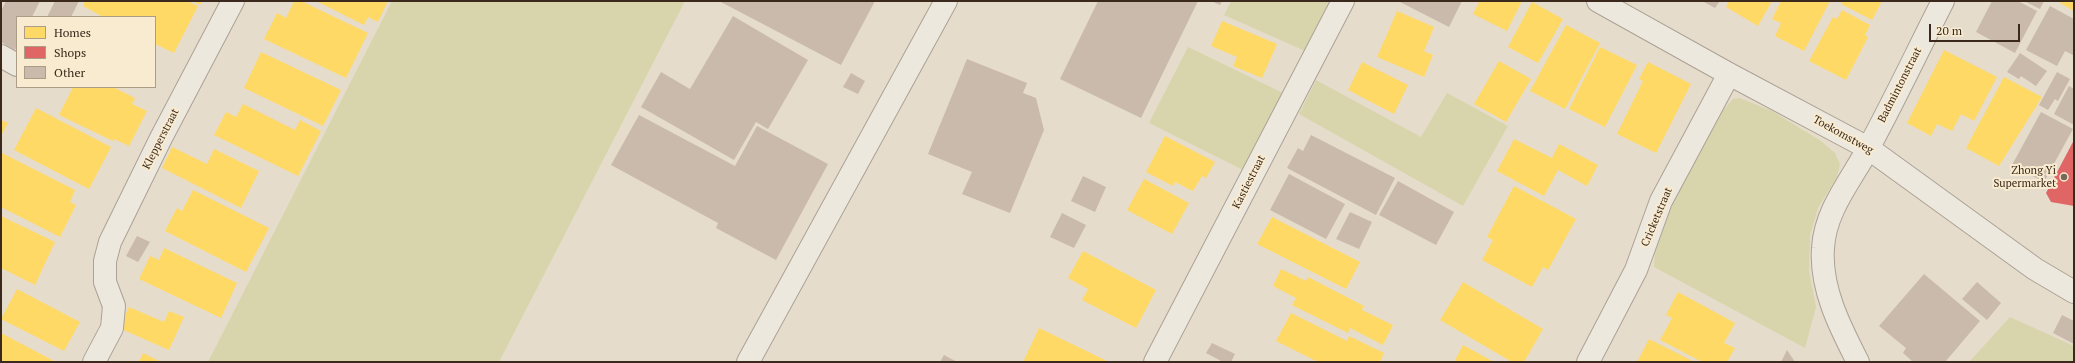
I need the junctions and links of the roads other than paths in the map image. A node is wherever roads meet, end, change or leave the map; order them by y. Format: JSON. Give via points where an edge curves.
{"nodes":[{"id":1,"x":233,"y":1,"type":"edge"},
{"id":2,"x":946,"y":1,"type":"edge"},
{"id":3,"x":1343,"y":1,"type":"edge"},
{"id":4,"x":1598,"y":1,"type":"edge"},
{"id":5,"x":1943,"y":1,"type":"edge"},
{"id":6,"x":1,"y":56,"type":"edge"},
{"id":7,"x":16,"y":64,"type":"edge"},
{"id":8,"x":1729,"y":74,"type":"junction"},
{"id":9,"x":1868,"y":148,"type":"junction"},
{"id":10,"x":2074,"y":292,"type":"edge"},
{"id":11,"x":94,"y":362,"type":"edge"},
{"id":12,"x":748,"y":362,"type":"edge"},
{"id":13,"x":1155,"y":362,"type":"edge"},
{"id":14,"x":1588,"y":362,"type":"edge"},
{"id":15,"x":1858,"y":362,"type":"edge"}],
"edges":[{"from":1,"to":11,"type":"street","name":"Klepperstraat","via":[[110,242],[105,261],[105,282],[114,306],[112,328]]},
{"from":2,"to":12,"type":"street"},
{"from":3,"to":13,"type":"street","name":"Kastiestraat"},
{"from":4,"to":8,"type":"street","name":"Toekomstweg"},
{"from":5,"to":9,"type":"street","name":"Badmintonstraat"},
{"from":6,"to":7,"type":"street"},
{"from":8,"to":9,"type":"street","name":"Toekomstweg"},
{"from":8,"to":14,"type":"street","name":"Cricketstraat","via":[[1661,201],[1636,270]]},
{"from":9,"to":10,"type":"street","name":"Toekomstweg","via":[[2035,269]]},
{"from":9,"to":15,"type":"street","name":"Badmintonstraat","via":[[1846,184],[1828,222],[1822,248],[1830,303]]}]}
